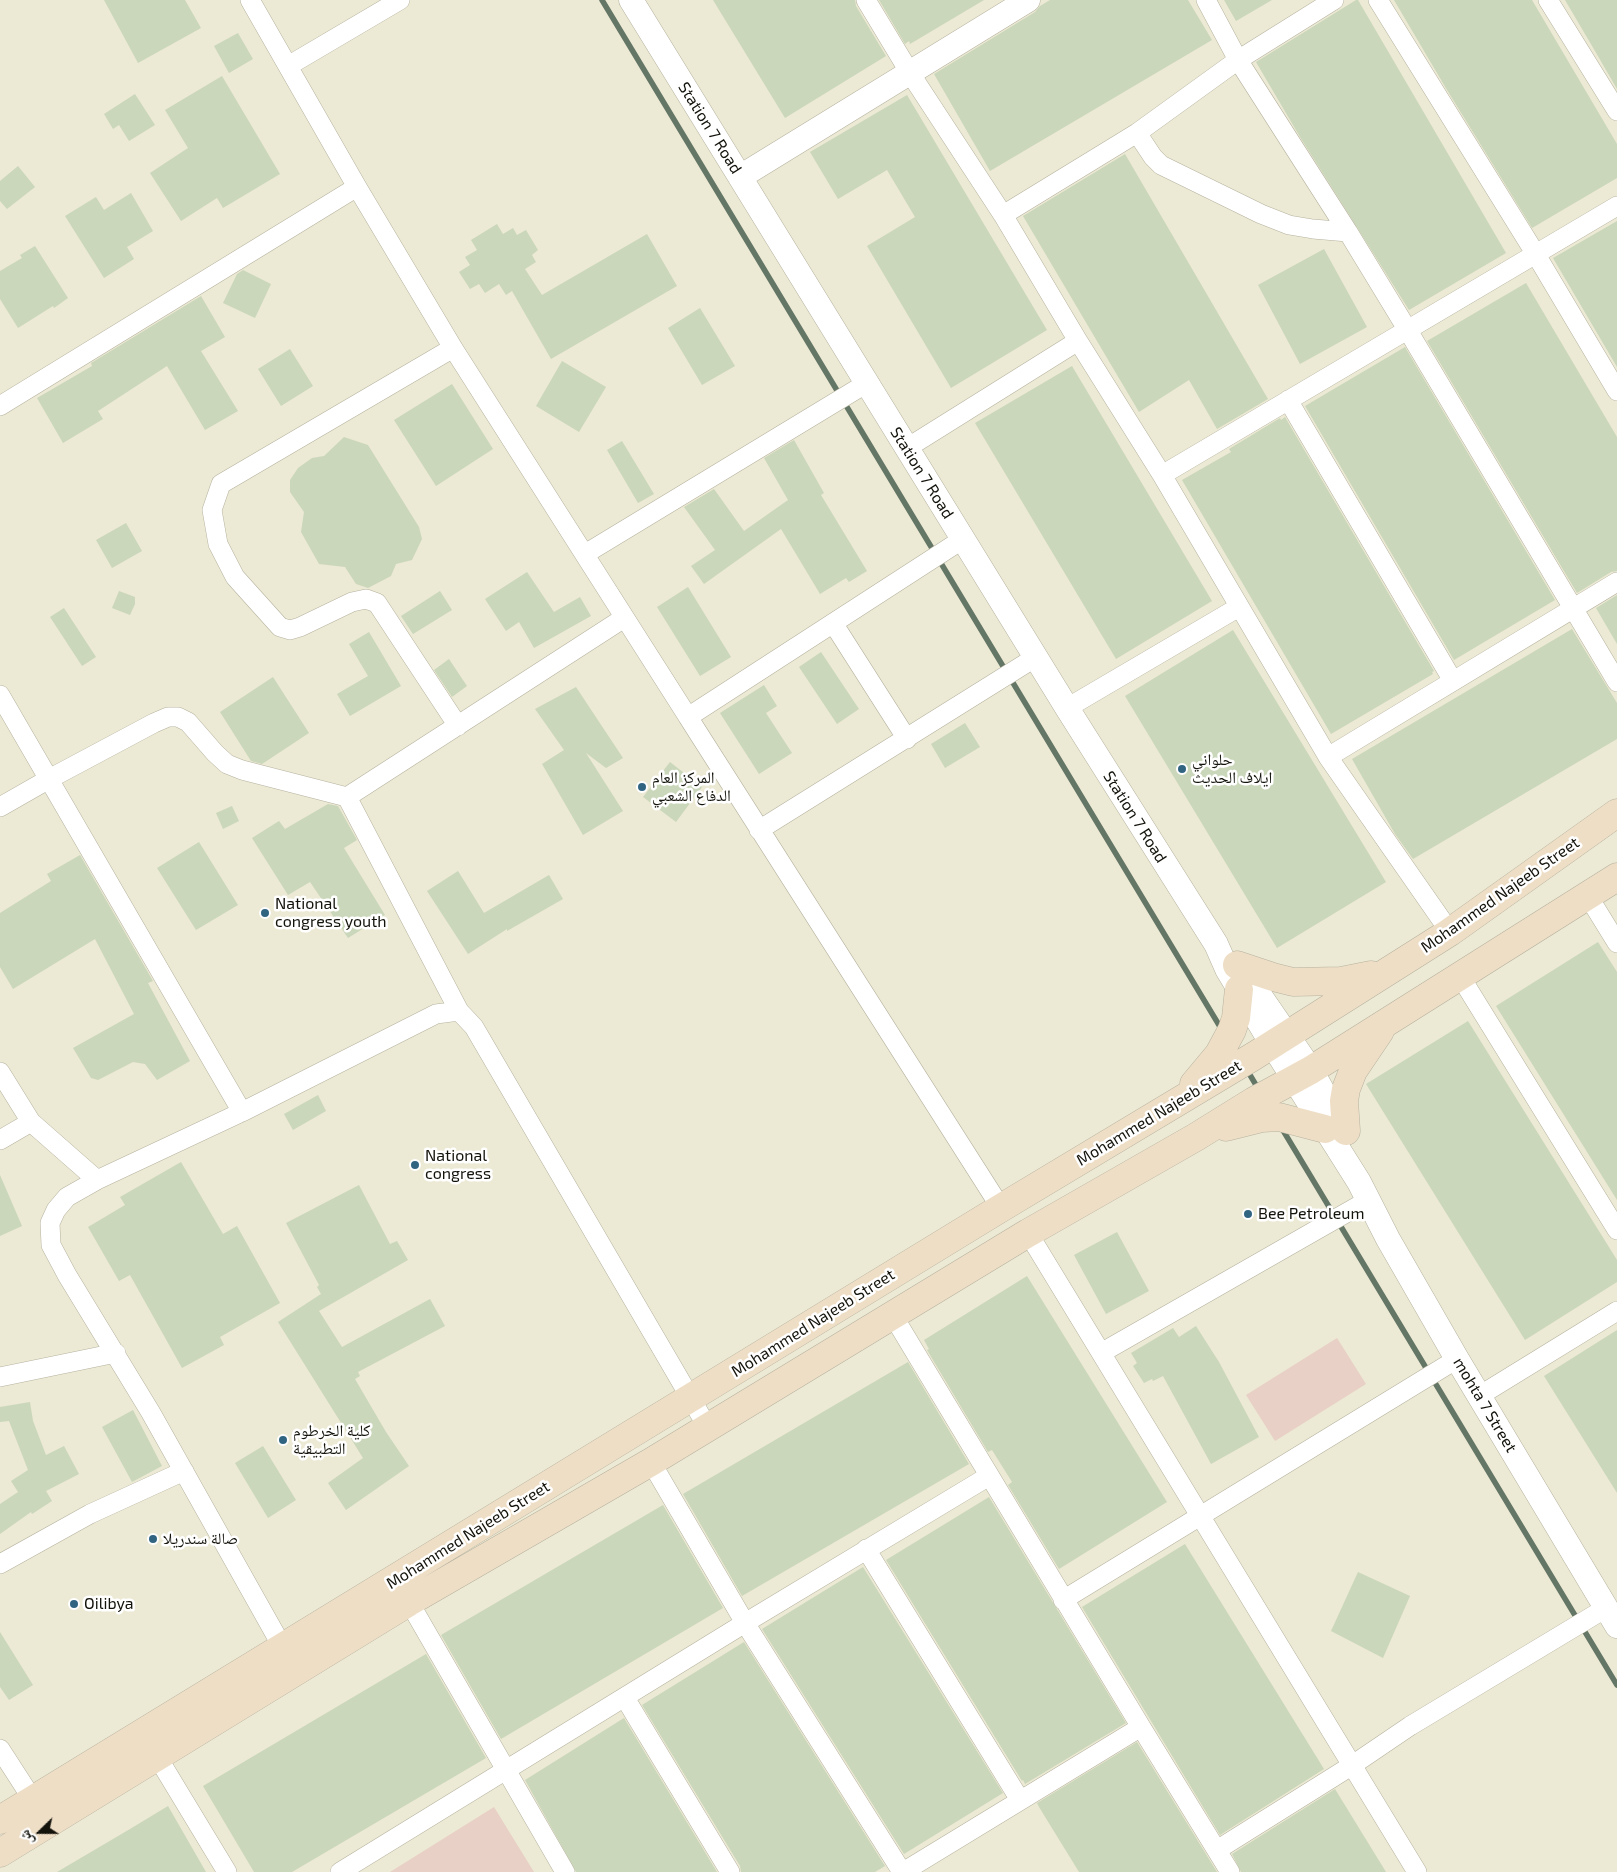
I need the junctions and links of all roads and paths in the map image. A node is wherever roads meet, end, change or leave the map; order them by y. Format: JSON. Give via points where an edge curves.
{"nodes":[{"id":1,"x":250,"y":0,"type":"edge"},
{"id":2,"x":400,"y":0,"type":"edge"},
{"id":3,"x":631,"y":0,"type":"edge"},
{"id":4,"x":866,"y":0,"type":"edge"},
{"id":5,"x":1028,"y":0,"type":"edge"},
{"id":6,"x":1206,"y":0,"type":"edge"},
{"id":7,"x":1334,"y":0,"type":"edge"},
{"id":8,"x":1378,"y":0,"type":"edge"},
{"id":9,"x":1548,"y":0,"type":"edge"},
{"id":10,"x":1238,"y":60,"type":"junction"},
{"id":11,"x":288,"y":66,"type":"junction"},
{"id":12,"x":910,"y":73,"type":"junction"},
{"id":13,"x":1617,"y":111,"type":"edge"},
{"id":14,"x":1137,"y":133,"type":"junction"},
{"id":15,"x":740,"y":177,"type":"junction"},
{"id":16,"x":357,"y":187,"type":"junction"},
{"id":17,"x":1617,"y":206,"type":"edge"},
{"id":18,"x":1003,"y":215,"type":"junction"},
{"id":19,"x":1348,"y":232,"type":"junction"},
{"id":20,"x":1536,"y":253,"type":"junction"},
{"id":21,"x":1407,"y":329,"type":"junction"},
{"id":22,"x":1078,"y":342,"type":"junction"},
{"id":23,"x":453,"y":348,"type":"junction"},
{"id":24,"x":867,"y":383,"type":"junction"},
{"id":25,"x":1617,"y":391,"type":"edge"},
{"id":26,"x":1288,"y":400,"type":"junction"},
{"id":27,"x":0,"y":406,"type":"edge"},
{"id":28,"x":906,"y":448,"type":"junction"},
{"id":29,"x":1162,"y":475,"type":"junction"},
{"id":30,"x":963,"y":539,"type":"junction"},
{"id":31,"x":585,"y":554,"type":"junction"},
{"id":32,"x":1617,"y":582,"type":"edge"},
{"id":33,"x":1239,"y":607,"type":"junction"},
{"id":34,"x":1573,"y":609,"type":"junction"},
{"id":35,"x":624,"y":618,"type":"junction"},
{"id":36,"x":832,"y":623,"type":"junction"},
{"id":37,"x":1036,"y":658,"type":"junction"},
{"id":38,"x":1453,"y":681,"type":"junction"},
{"id":39,"x":1617,"y":682,"type":"edge"},
{"id":40,"x":0,"y":695,"type":"edge"},
{"id":41,"x":1067,"y":708,"type":"junction"},
{"id":42,"x":688,"y":717,"type":"junction"},
{"id":43,"x":458,"y":726,"type":"junction"},
{"id":44,"x":907,"y":739,"type":"junction"},
{"id":45,"x":1328,"y":757,"type":"junction"},
{"id":46,"x":48,"y":779,"type":"junction"},
{"id":47,"x":347,"y":797,"type":"junction"},
{"id":48,"x":0,"y":807,"type":"edge"},
{"id":49,"x":1617,"y":813,"type":"edge"},
{"id":50,"x":759,"y":830,"type":"junction"},
{"id":51,"x":1617,"y":877,"type":"edge"},
{"id":52,"x":1588,"y":896,"type":"junction"},
{"id":53,"x":1450,"y":932,"type":"junction"},
{"id":54,"x":1617,"y":943,"type":"edge"},
{"id":55,"x":1387,"y":971,"type":"junction"},
{"id":56,"x":1460,"y":976,"type":"junction"},
{"id":57,"x":1238,"y":977,"type":"junction"},
{"id":58,"x":458,"y":1011,"type":"junction"},
{"id":59,"x":1386,"y":1022,"type":"junction"},
{"id":60,"x":1279,"y":1039,"type":"junction"},
{"id":61,"x":0,"y":1072,"type":"edge"},
{"id":62,"x":1303,"y":1075,"type":"junction"},
{"id":63,"x":1178,"y":1102,"type":"junction"},
{"id":64,"x":242,"y":1112,"type":"junction"},
{"id":65,"x":31,"y":1122,"type":"junction"},
{"id":66,"x":1335,"y":1130,"type":"junction"},
{"id":67,"x":1196,"y":1136,"type":"junction"},
{"id":68,"x":0,"y":1140,"type":"edge"},
{"id":69,"x":97,"y":1180,"type":"junction"},
{"id":70,"x":1363,"y":1191,"type":"junction"},
{"id":71,"x":1001,"y":1208,"type":"junction"},
{"id":72,"x":1617,"y":1230,"type":"edge"},
{"id":73,"x":1028,"y":1233,"type":"junction"},
{"id":74,"x":1617,"y":1311,"type":"edge"},
{"id":75,"x":892,"y":1314,"type":"junction"},
{"id":76,"x":116,"y":1353,"type":"junction"},
{"id":77,"x":1101,"y":1353,"type":"junction"},
{"id":78,"x":1457,"y":1359,"type":"junction"},
{"id":79,"x":0,"y":1377,"type":"edge"},
{"id":80,"x":1479,"y":1396,"type":"junction"},
{"id":81,"x":691,"y":1398,"type":"junction"},
{"id":82,"x":708,"y":1428,"type":"junction"},
{"id":83,"x":651,"y":1462,"type":"junction"},
{"id":84,"x":184,"y":1471,"type":"junction"},
{"id":85,"x":989,"y":1476,"type":"junction"},
{"id":86,"x":1199,"y":1516,"type":"junction"},
{"id":87,"x":866,"y":1549,"type":"junction"},
{"id":88,"x":0,"y":1564,"type":"edge"},
{"id":89,"x":1063,"y":1600,"type":"junction"},
{"id":90,"x":409,"y":1602,"type":"junction"},
{"id":91,"x":1611,"y":1617,"type":"edge"},
{"id":92,"x":745,"y":1623,"type":"junction"},
{"id":93,"x":283,"y":1648,"type":"junction"},
{"id":94,"x":624,"y":1698,"type":"junction"},
{"id":95,"x":1141,"y":1727,"type":"junction"},
{"id":96,"x":0,"y":1749,"type":"edge"},
{"id":97,"x":158,"y":1758,"type":"junction"},
{"id":98,"x":1352,"y":1766,"type":"junction"},
{"id":99,"x":506,"y":1771,"type":"junction"},
{"id":100,"x":33,"y":1800,"type":"junction"},
{"id":101,"x":1020,"y":1800,"type":"junction"},
{"id":102,"x":0,"y":1820,"type":"edge"},
{"id":103,"x":1217,"y":1850,"type":"junction"},
{"id":104,"x":0,"y":1853,"type":"edge"},
{"id":105,"x":227,"y":1872,"type":"edge"},
{"id":106,"x":340,"y":1872,"type":"edge"},
{"id":107,"x":565,"y":1872,"type":"edge"},
{"id":108,"x":730,"y":1872,"type":"edge"},
{"id":109,"x":902,"y":1872,"type":"edge"},
{"id":110,"x":1230,"y":1872,"type":"edge"},
{"id":111,"x":1417,"y":1872,"type":"edge"}],
"edges":[{"from":1,"to":11,"type":"street"},
{"from":2,"to":11,"type":"street"},
{"from":3,"to":15,"type":"street","name":"Station 7 Road"},
{"from":4,"to":12,"type":"street"},
{"from":5,"to":12,"type":"street"},
{"from":6,"to":10,"type":"street"},
{"from":7,"to":10,"type":"street"},
{"from":8,"to":20,"type":"street"},
{"from":9,"to":13,"type":"street"},
{"from":10,"to":14,"type":"street"},
{"from":10,"to":19,"type":"street"},
{"from":11,"to":16,"type":"street"},
{"from":12,"to":15,"type":"street"},
{"from":12,"to":18,"type":"street"},
{"from":14,"to":18,"type":"street"},
{"from":14,"to":19,"type":"street","via":[[1161,164],[1261,214],[1289,225]]},
{"from":15,"to":24,"type":"street","name":"Station 7 Road"},
{"from":16,"to":23,"type":"street"},
{"from":16,"to":27,"type":"street"},
{"from":17,"to":20,"type":"street"},
{"from":18,"to":22,"type":"street"},
{"from":19,"to":21,"type":"street"},
{"from":20,"to":21,"type":"street"},
{"from":20,"to":25,"type":"street"},
{"from":21,"to":26,"type":"street"},
{"from":21,"to":34,"type":"street"},
{"from":22,"to":28,"type":"street"},
{"from":22,"to":29,"type":"street"},
{"from":23,"to":31,"type":"street"},
{"from":23,"to":43,"type":"street","via":[[221,484],[212,510],[218,544],[235,577],[280,627],[290,630],[300,627],[352,602],[366,599],[377,603]]},
{"from":24,"to":28,"type":"street","name":"Station 7 Road"},
{"from":24,"to":31,"type":"street"},
{"from":26,"to":29,"type":"street"},
{"from":26,"to":38,"type":"street"},
{"from":28,"to":30,"type":"street","name":"Station 7 Road"},
{"from":29,"to":33,"type":"street"},
{"from":30,"to":36,"type":"street"},
{"from":30,"to":37,"type":"street","name":"Station 7 Road"},
{"from":31,"to":35,"type":"street"},
{"from":32,"to":34,"type":"street"},
{"from":33,"to":41,"type":"street"},
{"from":33,"to":45,"type":"street"},
{"from":34,"to":38,"type":"street"},
{"from":34,"to":39,"type":"street"},
{"from":35,"to":42,"type":"street"},
{"from":35,"to":43,"type":"street"},
{"from":36,"to":42,"type":"street"},
{"from":36,"to":44,"type":"street"},
{"from":37,"to":41,"type":"street","name":"Station 7 Road"},
{"from":37,"to":44,"type":"street"},
{"from":38,"to":45,"type":"street"},
{"from":40,"to":46,"type":"street"},
{"from":41,"to":57,"type":"street","name":"Station 7 Road","via":[[1216,944],[1227,969]]},
{"from":42,"to":50,"type":"street"},
{"from":43,"to":47,"type":"street"},
{"from":44,"to":50,"type":"street"},
{"from":45,"to":53,"type":"street"},
{"from":46,"to":47,"type":"street","via":[[154,723],[178,717],[188,722],[227,764]]},
{"from":46,"to":48,"type":"street"},
{"from":46,"to":64,"type":"street"},
{"from":47,"to":58,"type":"street"},
{"from":49,"to":53,"type":"main road","name":"Mohammed Najeeb Street"},
{"from":50,"to":71,"type":"street"},
{"from":51,"to":52,"type":"main road","name":"Mohammed Najeeb Street"},
{"from":52,"to":54,"type":"street"},
{"from":52,"to":56,"type":"main road","name":"Mohammed Najeeb Street"},
{"from":53,"to":55,"type":"main road","name":"Mohammed Najeeb Street"},
{"from":55,"to":57,"type":"main road","via":[[1341,981],[1301,982],[1272,977]]},
{"from":55,"to":60,"type":"main road","name":"Mohammed Najeeb Street"},
{"from":56,"to":59,"type":"main road","name":"Mohammed Najeeb Street"},
{"from":56,"to":72,"type":"street"},
{"from":57,"to":60,"type":"street","name":"Station 7 Road","via":[[1257,989]]},
{"from":57,"to":63,"type":"main road","via":[[1236,1018],[1227,1040]]},
{"from":58,"to":64,"type":"street","via":[[436,1014]]},
{"from":58,"to":81,"type":"street","via":[[474,1027]]},
{"from":59,"to":62,"type":"main road","name":"Mohammed Najeeb Street"},
{"from":59,"to":66,"type":"main road","via":[[1353,1071]]},
{"from":60,"to":62,"type":"street","name":"Station 7 Road"},
{"from":60,"to":63,"type":"main road","name":"Mohammed Najeeb Street"},
{"from":61,"to":65,"type":"street"},
{"from":62,"to":66,"type":"street","name":"Station 7 Road"},
{"from":62,"to":67,"type":"main road","name":"Mohammed Najeeb Street","via":[[1254,1100]]},
{"from":63,"to":71,"type":"main road","name":"Mohammed Najeeb Street"},
{"from":64,"to":69,"type":"street"},
{"from":65,"to":68,"type":"street"},
{"from":65,"to":69,"type":"street"},
{"from":66,"to":67,"type":"main road","via":[[1279,1117],[1262,1118]]},
{"from":66,"to":70,"type":"street","name":"Station 7 Road","via":[[1355,1160]]},
{"from":67,"to":73,"type":"main road","name":"Mohammed Najeeb Street"},
{"from":69,"to":76,"type":"street","via":[[67,1197],[56,1210],[50,1223],[51,1245]]},
{"from":70,"to":77,"type":"street"},
{"from":70,"to":78,"type":"street","name":"mohta 7 Street"},
{"from":71,"to":81,"type":"main road","name":"Mohammed Najeeb Street"},
{"from":73,"to":75,"type":"main road","name":"Mohammed Najeeb Street"},
{"from":73,"to":77,"type":"street"},
{"from":74,"to":80,"type":"street"},
{"from":75,"to":82,"type":"main road","name":"Mohammed Najeeb Street"},
{"from":75,"to":85,"type":"street"},
{"from":76,"to":79,"type":"street"},
{"from":76,"to":84,"type":"street"},
{"from":77,"to":86,"type":"street"},
{"from":78,"to":80,"type":"street","name":"mohta 7 Street"},
{"from":78,"to":86,"type":"street"},
{"from":80,"to":91,"type":"street","name":"mohta 7 Street"},
{"from":81,"to":82,"type":"street"},
{"from":81,"to":93,"type":"main road","name":"Mohammed Najeeb Street"},
{"from":82,"to":83,"type":"main road","name":"Mohammed Najeeb Street"},
{"from":83,"to":90,"type":"main road","name":"Mohammed Najeeb Street"},
{"from":83,"to":92,"type":"street"},
{"from":84,"to":88,"type":"street","via":[[90,1514]]},
{"from":84,"to":93,"type":"street"},
{"from":85,"to":87,"type":"street"},
{"from":85,"to":89,"type":"street"},
{"from":86,"to":89,"type":"street"},
{"from":86,"to":98,"type":"street"},
{"from":87,"to":92,"type":"street"},
{"from":87,"to":101,"type":"street"},
{"from":89,"to":95,"type":"street"},
{"from":90,"to":97,"type":"main road","name":"Mohammed Najeeb Street"},
{"from":90,"to":99,"type":"street"},
{"from":91,"to":98,"type":"street","via":[[1410,1726]]},
{"from":92,"to":94,"type":"street"},
{"from":92,"to":109,"type":"street"},
{"from":93,"to":100,"type":"main road","name":"Mohammed Najeeb Street"},
{"from":94,"to":99,"type":"street"},
{"from":94,"to":108,"type":"street"},
{"from":95,"to":101,"type":"street"},
{"from":95,"to":103,"type":"street"},
{"from":96,"to":100,"type":"street"},
{"from":97,"to":104,"type":"main road","name":"Mohammed Najeeb Street"},
{"from":97,"to":105,"type":"street"},
{"from":98,"to":103,"type":"street"},
{"from":98,"to":111,"type":"street"},
{"from":99,"to":106,"type":"street"},
{"from":99,"to":107,"type":"street"},
{"from":100,"to":102,"type":"main road","name":"Mohammed Najeeb Street"},
{"from":101,"to":109,"type":"street"},
{"from":103,"to":110,"type":"street"}]}
